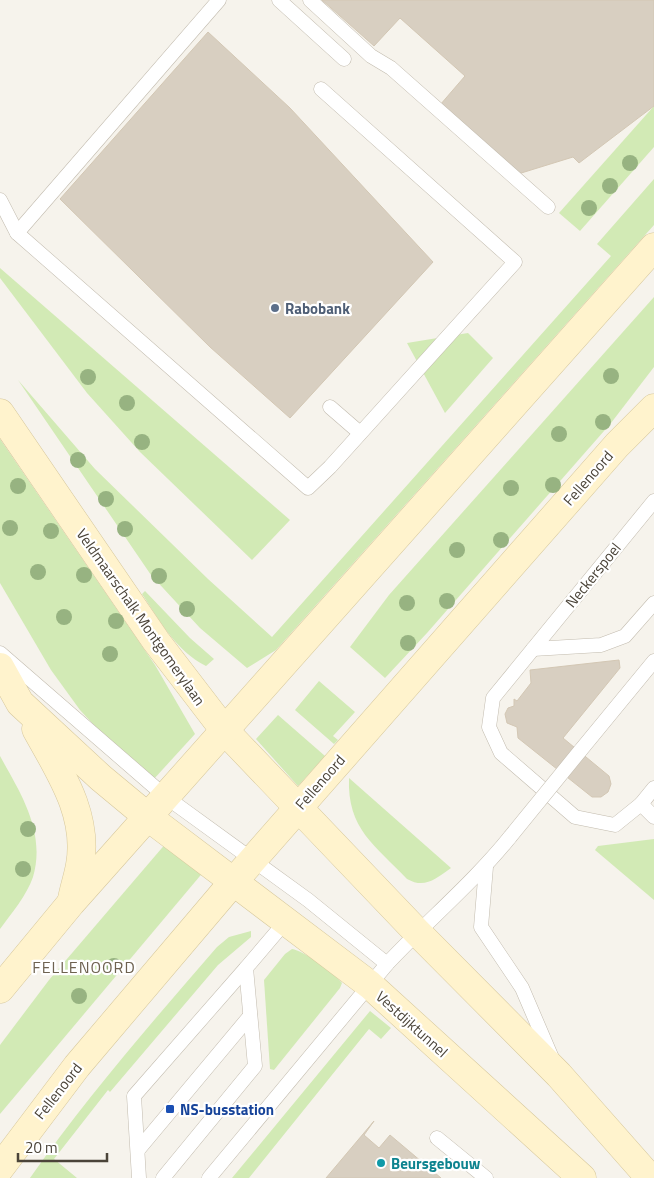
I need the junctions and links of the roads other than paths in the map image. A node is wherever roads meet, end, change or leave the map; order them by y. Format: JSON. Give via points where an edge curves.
{"nodes":[{"id":1,"x":219,"y":0,"type":"edge"},
{"id":2,"x":280,"y":0,"type":"edge"},
{"id":3,"x":310,"y":0,"type":"edge"},
{"id":4,"x":344,"y":59,"type":"dead end"},
{"id":5,"x":321,"y":89,"type":"dead end"},
{"id":6,"x":0,"y":200,"type":"edge"},
{"id":7,"x":548,"y":207,"type":"dead end"},
{"id":8,"x":17,"y":233,"type":"junction"},
{"id":9,"x":654,"y":247,"type":"edge"},
{"id":10,"x":330,"y":408,"type":"dead end"},
{"id":11,"x":654,"y":408,"type":"edge"},
{"id":12,"x":0,"y":414,"type":"edge"},
{"id":13,"x":360,"y":433,"type":"junction"},
{"id":14,"x":654,"y":501,"type":"edge"},
{"id":15,"x":654,"y":603,"type":"edge"},
{"id":16,"x":532,"y":649,"type":"junction"},
{"id":17,"x":0,"y":653,"type":"edge"},
{"id":18,"x":654,"y":661,"type":"edge"},
{"id":19,"x":0,"y":667,"type":"edge"},
{"id":20,"x":23,"y":706,"type":"junction"},
{"id":21,"x":225,"y":731,"type":"junction"},
{"id":22,"x":654,"y":788,"type":"edge"},
{"id":23,"x":166,"y":797,"type":"junction"},
{"id":24,"x":640,"y":804,"type":"junction"},
{"id":25,"x":299,"y":806,"type":"junction"},
{"id":26,"x":148,"y":817,"type":"junction"},
{"id":27,"x":654,"y":817,"type":"edge"},
{"id":28,"x":252,"y":861,"type":"junction"},
{"id":29,"x":486,"y":868,"type":"junction"},
{"id":30,"x":234,"y":881,"type":"junction"},
{"id":31,"x":71,"y":903,"type":"junction"},
{"id":32,"x":286,"y":921,"type":"junction"},
{"id":33,"x":418,"y":932,"type":"junction"},
{"id":34,"x":387,"y":964,"type":"junction"},
{"id":35,"x":246,"y":968,"type":"junction"},
{"id":36,"x":370,"y":985,"type":"junction"},
{"id":37,"x":0,"y":989,"type":"edge"},
{"id":38,"x":250,"y":1016,"type":"junction"},
{"id":39,"x":559,"y":1075,"type":"junction"},
{"id":40,"x":436,"y":1138,"type":"dead end"},
{"id":41,"x":138,"y":1150,"type":"junction"},
{"id":42,"x":0,"y":1168,"type":"edge"},
{"id":43,"x":139,"y":1178,"type":"edge"},
{"id":44,"x":163,"y":1178,"type":"edge"},
{"id":45,"x":209,"y":1178,"type":"edge"},
{"id":46,"x":486,"y":1178,"type":"edge"},
{"id":47,"x":582,"y":1178,"type":"edge"},
{"id":48,"x":650,"y":1178,"type":"edge"}],
"edges":[{"from":1,"to":8,"type":"lane"},
{"from":2,"to":4,"type":"lane"},
{"from":3,"to":7,"type":"lane"},
{"from":5,"to":13,"type":"lane","via":[[515,262]]},
{"from":6,"to":8,"type":"lane"},
{"from":8,"to":13,"type":"lane","via":[[308,488]]},
{"from":9,"to":21,"type":"main road"},
{"from":10,"to":13,"type":"lane"},
{"from":11,"to":25,"type":"main road","name":"Fellenoord","via":[[617,445]]},
{"from":12,"to":21,"type":"main road","name":"Veldmaarschalk Montgomerylaan","via":[[156,641]]},
{"from":14,"to":16,"type":"lane","name":"Neckerspoel"},
{"from":15,"to":16,"type":"lane","via":[[625,636],[601,645]]},
{"from":16,"to":24,"type":"lane","name":"Neckerspoel","via":[[493,698],[489,727],[501,753],[575,817],[615,824]]},
{"from":17,"to":23,"type":"lane"},
{"from":18,"to":29,"type":"lane","bridge":true},
{"from":19,"to":20,"type":"main road"},
{"from":20,"to":26,"type":"main road"},
{"from":20,"to":31,"type":"main road","via":[[63,778],[80,823],[81,864]]},
{"from":21,"to":23,"type":"main road"},
{"from":21,"to":25,"type":"main road","name":"Veldmaarschalk Montgomerylaan"},
{"from":22,"to":24,"type":"lane","name":"Neckerspoel"},
{"from":23,"to":26,"type":"main road"},
{"from":23,"to":28,"type":"lane"},
{"from":24,"to":27,"type":"lane"},
{"from":25,"to":28,"type":"main road","name":"Fellenoord"},
{"from":25,"to":33,"type":"main road"},
{"from":26,"to":30,"type":"main road"},
{"from":26,"to":31,"type":"main road"},
{"from":28,"to":30,"type":"main road","name":"Fellenoord"},
{"from":28,"to":34,"type":"lane","via":[[308,900]]},
{"from":29,"to":33,"type":"lane"},
{"from":29,"to":39,"type":"lane","via":[[481,927],[522,988]]},
{"from":30,"to":32,"type":"main road","name":"Vestdijktunnel"},
{"from":30,"to":42,"type":"main road","name":"Fellenoord","via":[[77,1066]]},
{"from":31,"to":37,"type":"main road"},
{"from":32,"to":35,"type":"lane"},
{"from":32,"to":36,"type":"main road","name":"Vestdijktunnel"},
{"from":33,"to":34,"type":"lane"},
{"from":33,"to":39,"type":"main road"},
{"from":34,"to":36,"type":"lane"},
{"from":35,"to":38,"type":"lane"},
{"from":35,"to":41,"type":"lane","via":[[134,1096]]},
{"from":36,"to":45,"type":"lane"},
{"from":36,"to":47,"type":"main road","name":"Vestdijktunnel"},
{"from":38,"to":41,"type":"lane"},
{"from":38,"to":44,"type":"lane","via":[[255,1066]]},
{"from":39,"to":48,"type":"main road"},
{"from":40,"to":46,"type":"lane"},
{"from":41,"to":43,"type":"lane"}]}
